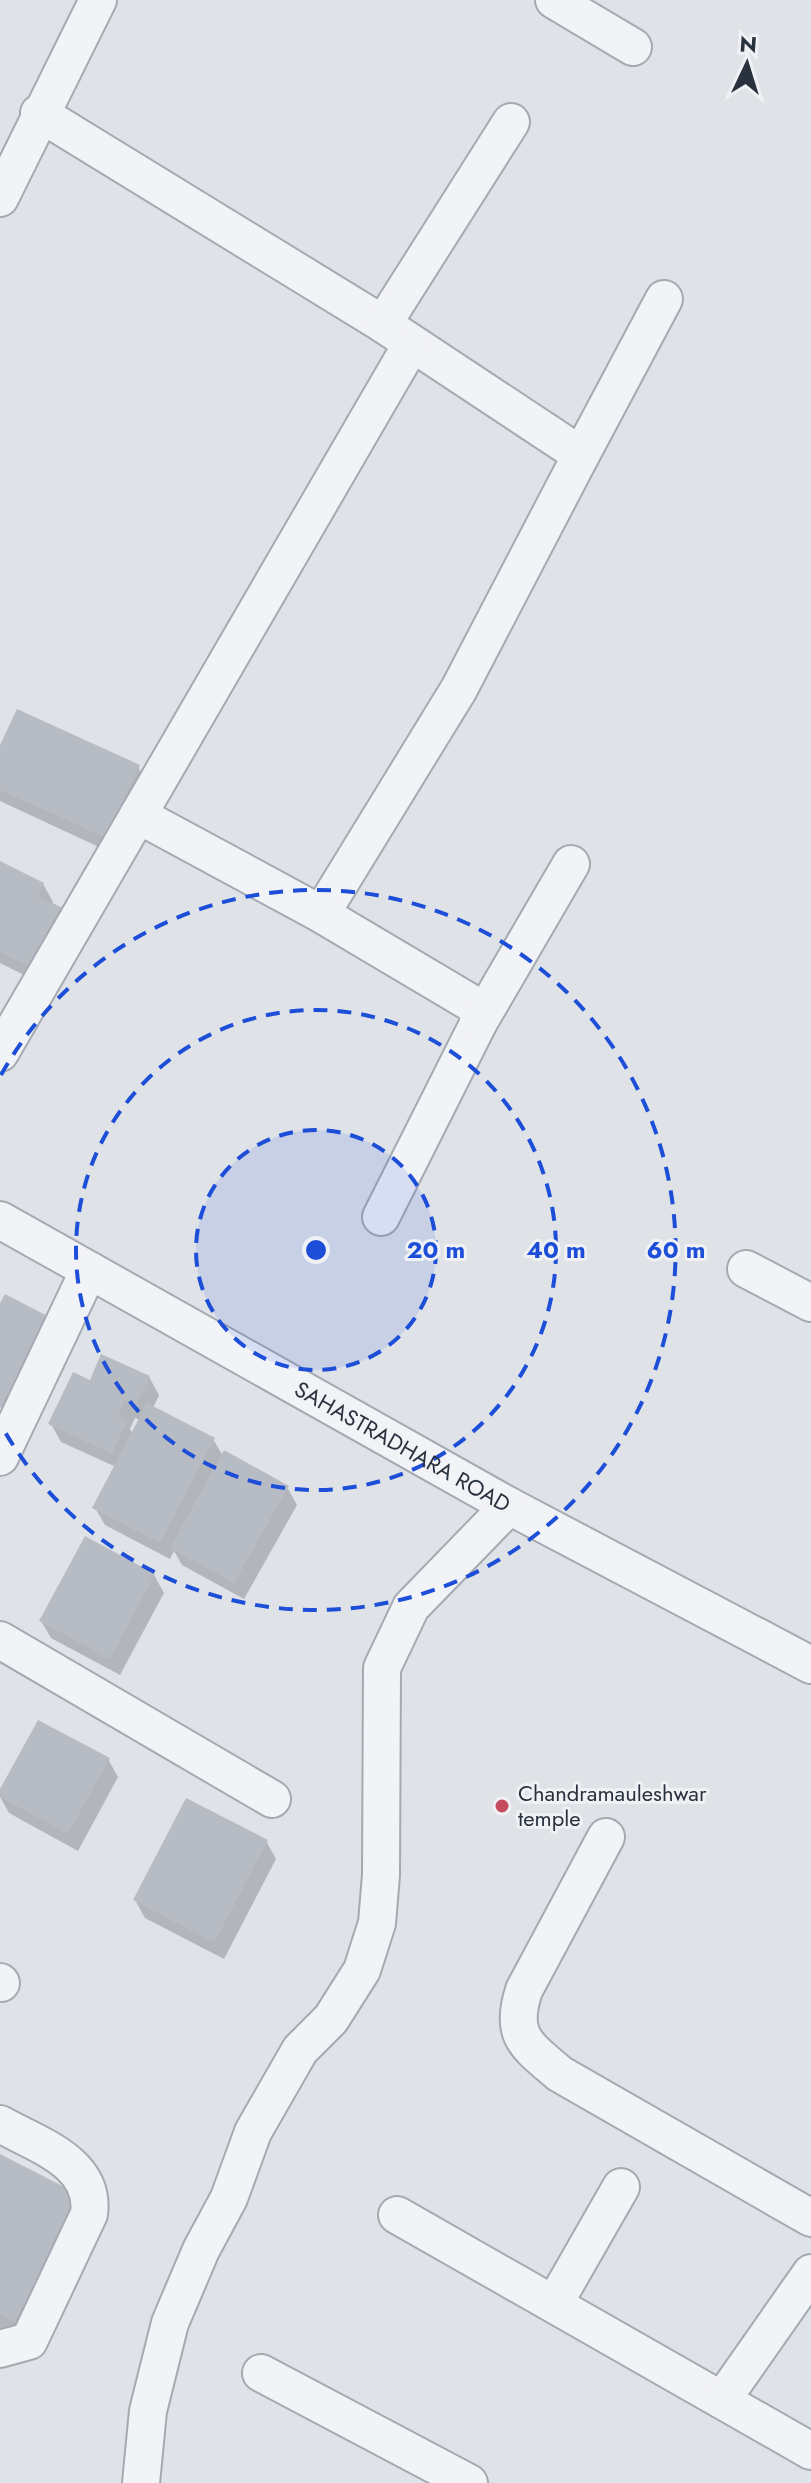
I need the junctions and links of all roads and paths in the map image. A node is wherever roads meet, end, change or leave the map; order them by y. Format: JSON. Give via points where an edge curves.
{"nodes":[{"id":1,"x":98,"y":0,"type":"edge"},
{"id":2,"x":554,"y":0,"type":"edge"},
{"id":3,"x":633,"y":47,"type":"dead end"},
{"id":4,"x":39,"y":113,"type":"junction"},
{"id":5,"x":511,"y":122,"type":"dead end"},
{"id":6,"x":0,"y":198,"type":"edge"},
{"id":7,"x":664,"y":299,"type":"dead end"},
{"id":8,"x":397,"y":334,"type":"junction"},
{"id":9,"x":581,"y":455,"type":"junction"},
{"id":10,"x":138,"y":815,"type":"junction"},
{"id":11,"x":571,"y":864,"type":"dead end"},
{"id":12,"x":321,"y":914,"type":"junction"},
{"id":13,"x":479,"y":1022,"type":"junction"},
{"id":14,"x":0,"y":1053,"type":"edge"},
{"id":15,"x":381,"y":1217,"type":"dead end"},
{"id":16,"x":0,"y":1220,"type":"edge"},
{"id":17,"x":746,"y":1269,"type":"dead end"},
{"id":18,"x":89,"y":1270,"type":"junction"},
{"id":19,"x":811,"y":1303,"type":"edge"},
{"id":20,"x":0,"y":1457,"type":"edge"},
{"id":21,"x":509,"y":1506,"type":"junction"},
{"id":22,"x":0,"y":1640,"type":"edge"},
{"id":23,"x":811,"y":1665,"type":"edge"},
{"id":24,"x":272,"y":1799,"type":"dead end"},
{"id":25,"x":606,"y":1837,"type":"dead end"},
{"id":26,"x":0,"y":2124,"type":"edge"},
{"id":27,"x":621,"y":2187,"type":"dead end"},
{"id":28,"x":397,"y":2215,"type":"dead end"},
{"id":29,"x":811,"y":2218,"type":"edge"},
{"id":30,"x":811,"y":2273,"type":"edge"},
{"id":31,"x":554,"y":2304,"type":"junction"},
{"id":32,"x":0,"y":2349,"type":"edge"},
{"id":33,"x":261,"y":2373,"type":"dead end"},
{"id":34,"x":722,"y":2400,"type":"junction"},
{"id":35,"x":811,"y":2451,"type":"edge"},
{"id":36,"x":141,"y":2483,"type":"edge"},
{"id":37,"x":469,"y":2483,"type":"edge"}],
"edges":[{"from":1,"to":4,"type":"street"},
{"from":2,"to":3,"type":"street"},
{"from":4,"to":6,"type":"street"},
{"from":4,"to":8,"type":"street"},
{"from":5,"to":8,"type":"street"},
{"from":7,"to":9,"type":"street"},
{"from":8,"to":9,"type":"street"},
{"from":8,"to":10,"type":"street"},
{"from":9,"to":12,"type":"street","via":[[459,689]]},
{"from":10,"to":12,"type":"street"},
{"from":10,"to":14,"type":"street"},
{"from":11,"to":13,"type":"street"},
{"from":12,"to":13,"type":"street","via":[[472,1002]]},
{"from":13,"to":15,"type":"street"},
{"from":16,"to":18,"type":"street","name":"SAHASTRADHARA ROAD"},
{"from":17,"to":19,"type":"street"},
{"from":18,"to":20,"type":"street"},
{"from":18,"to":21,"type":"street","name":"SAHASTRADHARA ROAD"},
{"from":21,"to":23,"type":"street","name":"SAHASTRADHARA ROAD"},
{"from":21,"to":36,"type":"street","via":[[411,1607],[382,1668],[377,1923],[362,1970],[331,2019],[300,2050],[253,2132],[229,2198],[170,2323],[148,2411]]},
{"from":22,"to":24,"type":"street"},
{"from":25,"to":29,"type":"street","via":[[524,1990],[517,2029],[560,2074]]},
{"from":26,"to":32,"type":"street","via":[[82,2174],[92,2196],[89,2214],[29,2341]]},
{"from":27,"to":31,"type":"street"},
{"from":28,"to":31,"type":"street"},
{"from":30,"to":34,"type":"street"},
{"from":31,"to":34,"type":"street"},
{"from":33,"to":37,"type":"street"},
{"from":34,"to":35,"type":"street"}]}
